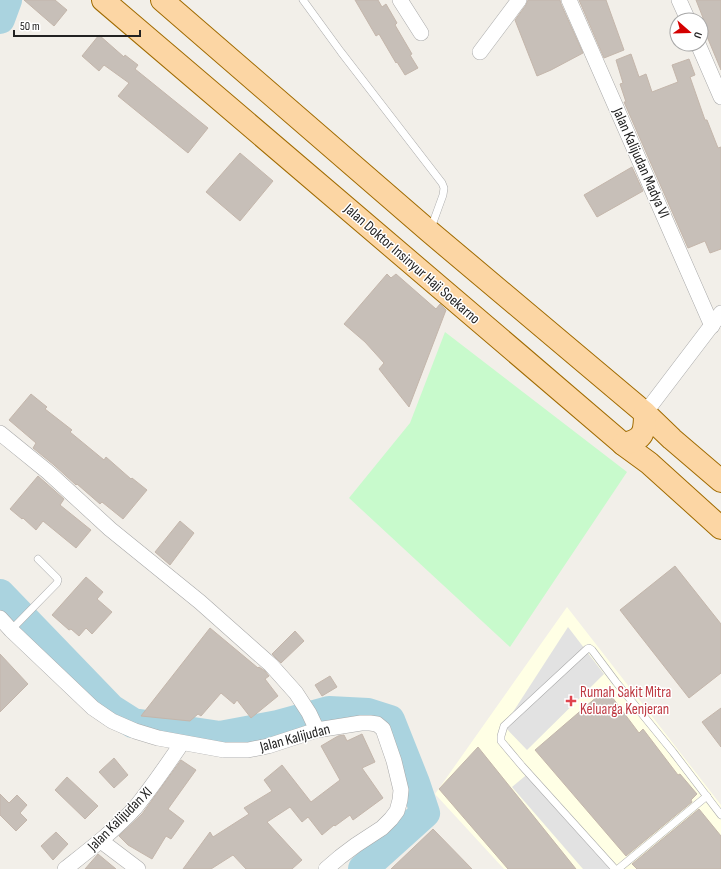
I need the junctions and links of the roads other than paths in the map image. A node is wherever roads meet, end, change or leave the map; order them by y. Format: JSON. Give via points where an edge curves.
{"nodes":[{"id":1,"x":103,"y":0,"type":"edge"},
{"id":2,"x":162,"y":0,"type":"edge"},
{"id":3,"x":303,"y":0,"type":"edge"},
{"id":4,"x":400,"y":0,"type":"edge"},
{"id":5,"x":519,"y":0,"type":"edge"},
{"id":6,"x":569,"y":0,"type":"edge"},
{"id":7,"x":679,"y":0,"type":"edge"},
{"id":8,"x":684,"y":12,"type":"edge"},
{"id":9,"x":421,"y":33,"type":"dead end"},
{"id":10,"x":480,"y":52,"type":"dead end"},
{"id":11,"x":701,"y":52,"type":"edge"},
{"id":12,"x":721,"y":97,"type":"edge"},
{"id":13,"x":430,"y":232,"type":"junction"},
{"id":14,"x":721,"y":313,"type":"edge"},
{"id":15,"x":712,"y":326,"type":"junction"},
{"id":16,"x":645,"y":413,"type":"junction"},
{"id":17,"x":0,"y":433,"type":"edge"},
{"id":18,"x":672,"y":439,"type":"junction"},
{"id":19,"x":623,"y":444,"type":"junction"},
{"id":20,"x":649,"y":464,"type":"junction"},
{"id":21,"x":721,"y":481,"type":"edge"},
{"id":22,"x":721,"y":528,"type":"edge"},
{"id":23,"x":38,"y":559,"type":"dead end"},
{"id":24,"x":0,"y":618,"type":"edge"},
{"id":25,"x":14,"y":627,"type":"junction"},
{"id":26,"x":313,"y":722,"type":"junction"},
{"id":27,"x":182,"y":743,"type":"junction"},
{"id":28,"x":707,"y":796,"type":"junction"},
{"id":29,"x":721,"y":815,"type":"edge"},
{"id":30,"x":101,"y":841,"type":"junction"},
{"id":31,"x":65,"y":869,"type":"edge"},
{"id":32,"x":138,"y":869,"type":"edge"},
{"id":33,"x":326,"y":869,"type":"edge"},
{"id":34,"x":615,"y":869,"type":"edge"},
{"id":35,"x":618,"y":869,"type":"edge"}],
"edges":[{"from":1,"to":19,"type":"main road","name":"Jalan Doktor Insinyur Haji Soekarno"},
{"from":2,"to":13,"type":"main road"},
{"from":3,"to":13,"type":"lane","via":[[442,183],[443,195]]},
{"from":4,"to":9,"type":"street"},
{"from":5,"to":10,"type":"street"},
{"from":6,"to":15,"type":"street","name":"Jalan Kalijudan Madya VI"},
{"from":7,"to":8,"type":"street"},
{"from":11,"to":12,"type":"street"},
{"from":13,"to":16,"type":"main road"},
{"from":14,"to":15,"type":"street"},
{"from":15,"to":16,"type":"street"},
{"from":16,"to":18,"type":"main road"},
{"from":16,"to":19,"type":"main road","via":[[645,428],[639,438]]},
{"from":17,"to":26,"type":"street","via":[[271,665],[296,693]]},
{"from":18,"to":20,"type":"main road","via":[[654,444],[649,453]]},
{"from":18,"to":21,"type":"main road"},
{"from":19,"to":20,"type":"main road","name":"Jalan Doktor Insinyur Haji Soekarno"},
{"from":20,"to":22,"type":"main road","name":"Jalan Doktor Insinyur Haji Soekarno"},
{"from":23,"to":25,"type":"lane","via":[[58,580],[57,583]]},
{"from":24,"to":25,"type":"street","name":"Jalan Kalijudan"},
{"from":25,"to":27,"type":"street","name":"Jalan Kalijudan","via":[[93,708],[112,721],[135,731]]},
{"from":26,"to":27,"type":"street","name":"Jalan Kalijudan","via":[[268,746],[248,750],[224,750]]},
{"from":26,"to":33,"type":"street","name":"Jalan Kalijudan","via":[[377,724],[383,729],[401,790],[397,811],[391,819]]},
{"from":27,"to":30,"type":"street","name":"Jalan Kalijudan XI","via":[[134,809]]},
{"from":28,"to":29,"type":"lane"},
{"from":28,"to":34,"type":"lane","via":[[592,650],[587,649],[504,726],[501,741]]},
{"from":28,"to":35,"type":"lane"},
{"from":30,"to":31,"type":"street","name":"Jalan Kalijudan XI"},
{"from":30,"to":32,"type":"street"}]}
